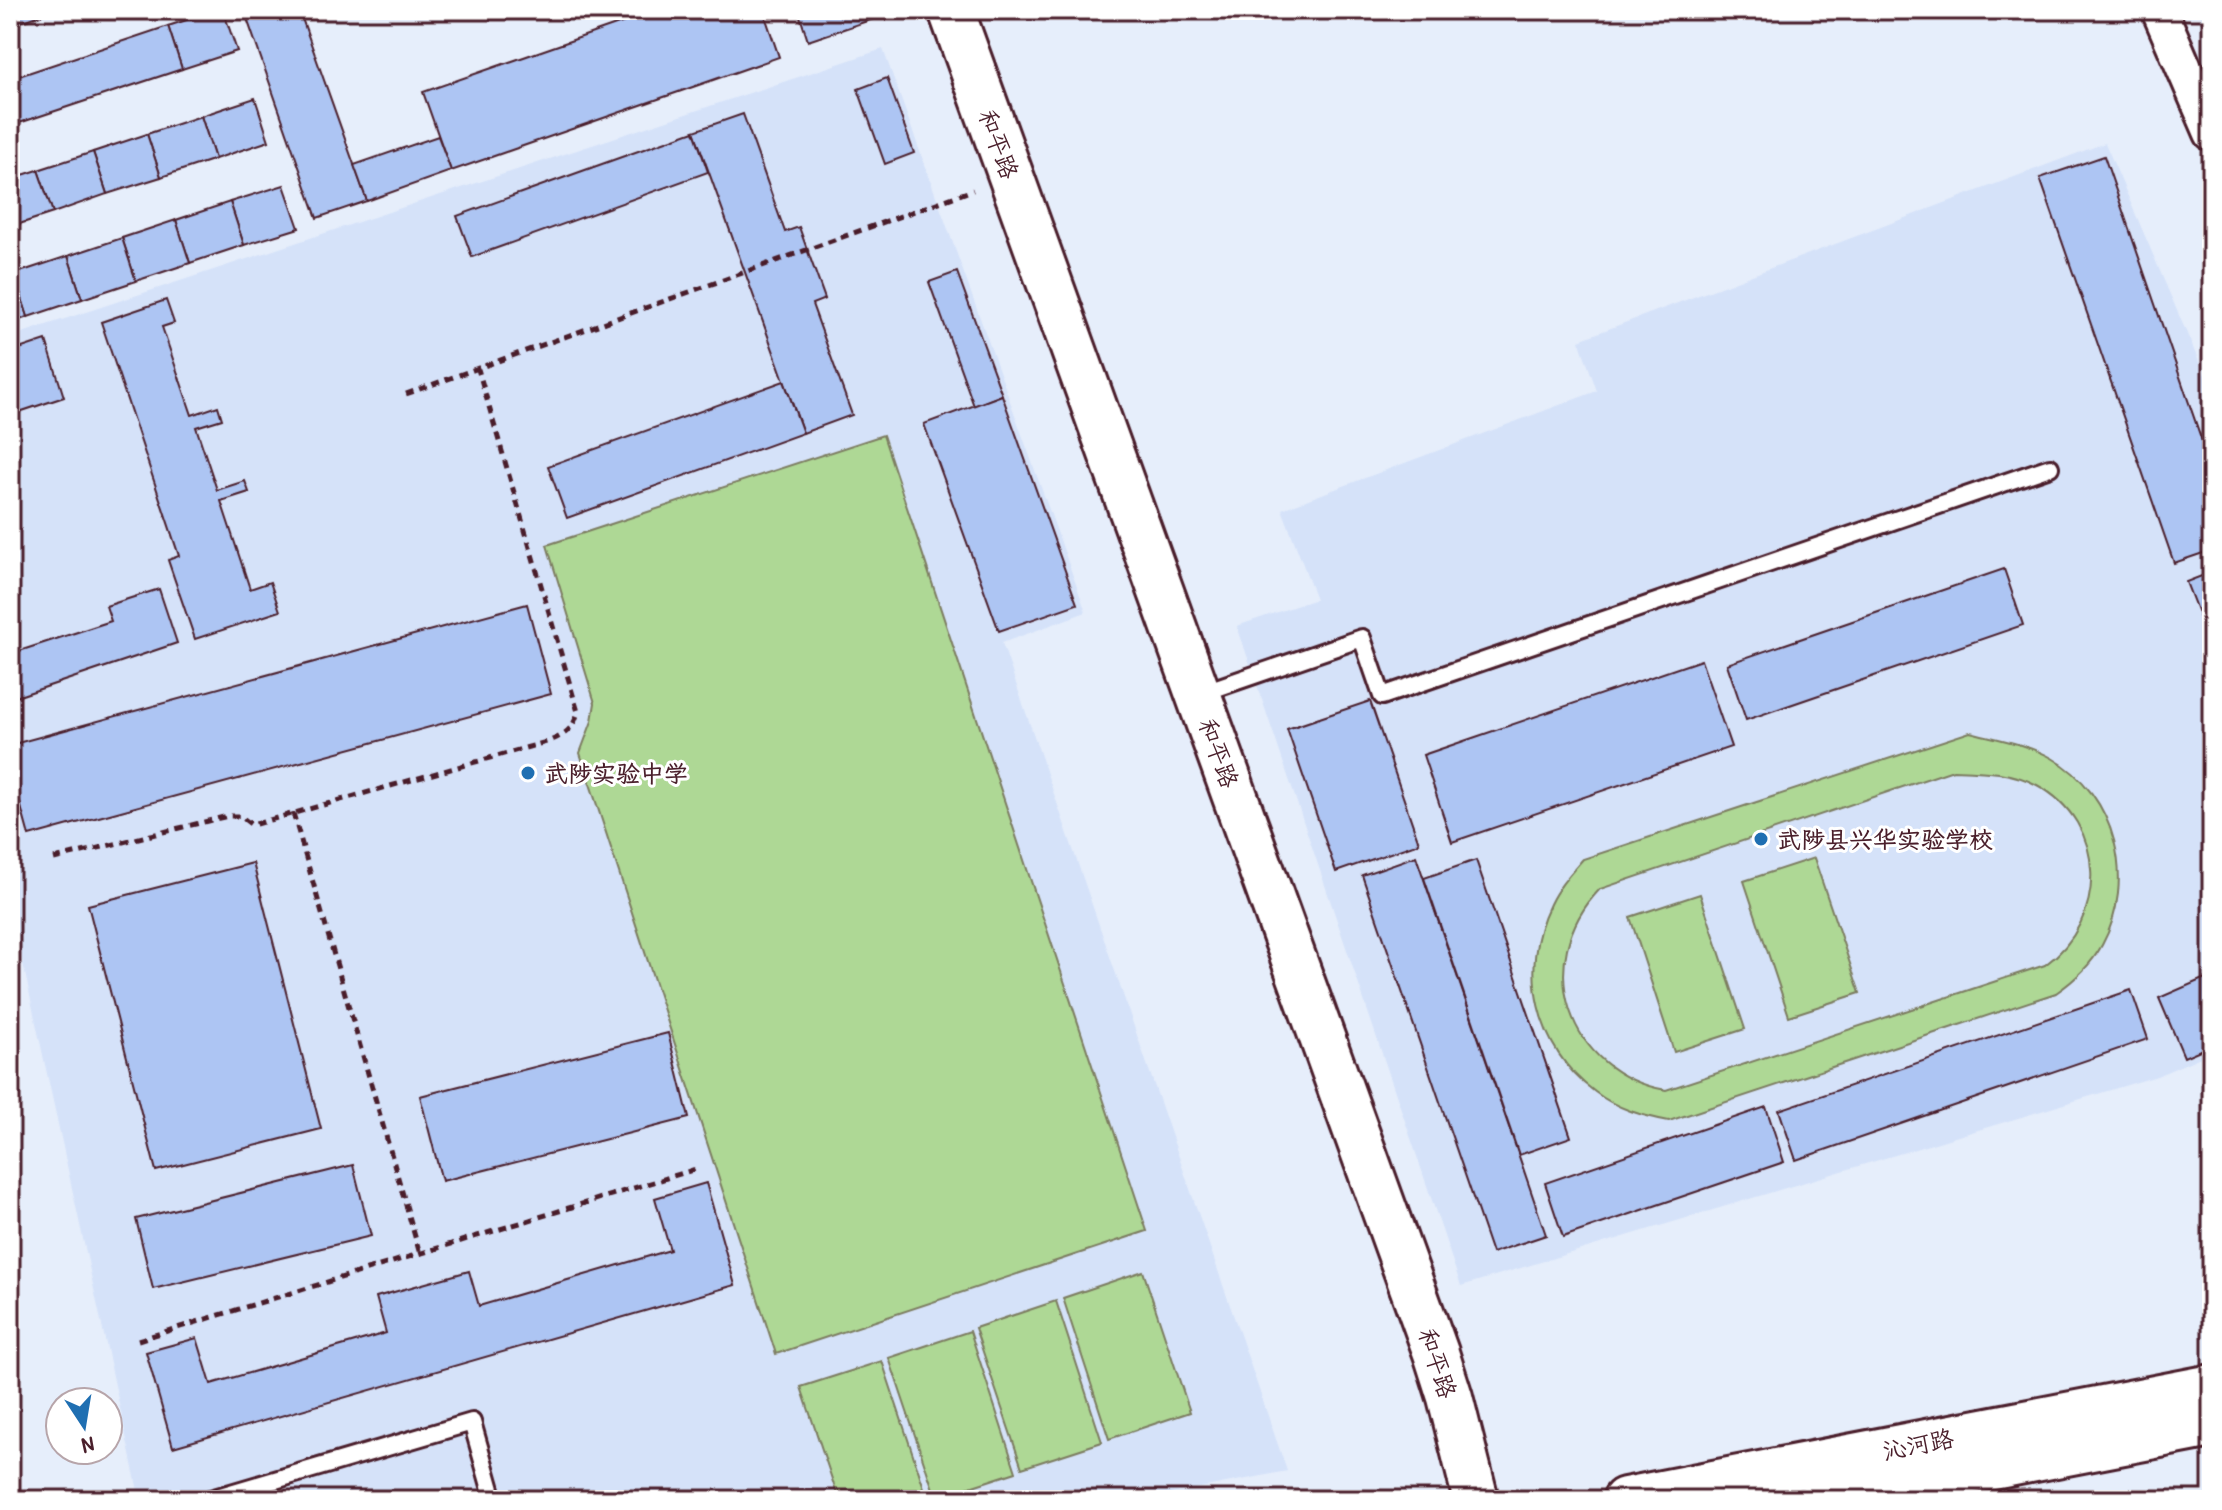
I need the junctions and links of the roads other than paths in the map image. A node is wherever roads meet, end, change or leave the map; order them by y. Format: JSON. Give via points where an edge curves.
{"nodes":[{"id":1,"x":951,"y":10,"type":"edge"},
{"id":2,"x":2159,"y":10,"type":"edge"},
{"id":3,"x":2212,"y":133,"type":"edge"},
{"id":4,"x":2050,"y":467,"type":"dead end"},
{"id":5,"x":1198,"y":694,"type":"junction"},
{"id":6,"x":2212,"y":1387,"type":"edge"},
{"id":7,"x":2212,"y":1425,"type":"edge"},
{"id":8,"x":207,"y":1500,"type":"edge"},
{"id":9,"x":494,"y":1500,"type":"edge"},
{"id":10,"x":1476,"y":1500,"type":"edge"},
{"id":11,"x":1625,"y":1500,"type":"edge"},
{"id":12,"x":1821,"y":1500,"type":"edge"}],
"edges":[{"from":1,"to":5,"type":"street","name":"和平路"},
{"from":2,"to":3,"type":"street"},
{"from":4,"to":5,"type":"lane","via":[[1382,696],[1362,638]]},
{"from":5,"to":10,"type":"street","name":"和平路","via":[[1436,1353]]},
{"from":6,"to":11,"type":"street","name":"沁河路"},
{"from":7,"to":12,"type":"street","name":"沁河路"},
{"from":8,"to":9,"type":"lane","via":[[472,1422]]}]}
